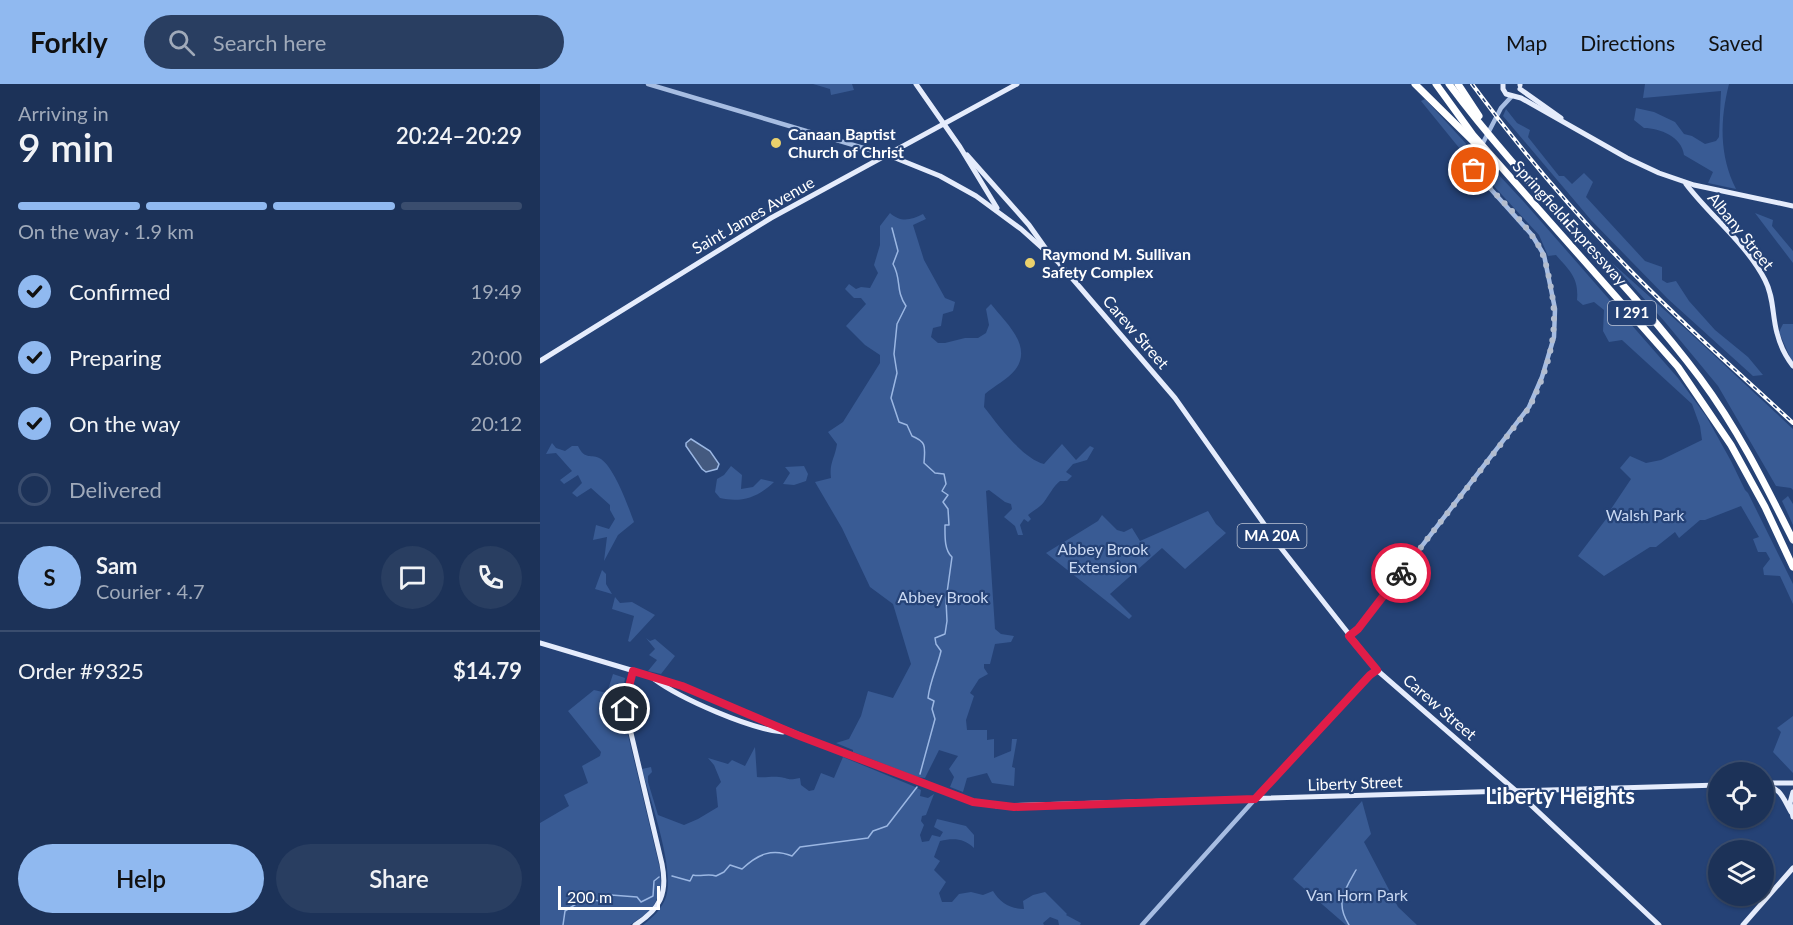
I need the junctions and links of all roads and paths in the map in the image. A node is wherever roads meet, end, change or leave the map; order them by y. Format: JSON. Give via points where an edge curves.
{"nodes":[{"id":1,"x":648,"y":84,"type":"edge"},
{"id":2,"x":916,"y":84,"type":"edge"},
{"id":3,"x":1017,"y":84,"type":"edge"},
{"id":4,"x":1415,"y":84,"type":"edge"},
{"id":5,"x":1436,"y":84,"type":"edge"},
{"id":6,"x":1449,"y":84,"type":"edge"},
{"id":7,"x":1458,"y":84,"type":"edge"},
{"id":8,"x":1520,"y":85,"type":"edge"},
{"id":9,"x":1502,"y":86,"type":"edge"},
{"id":10,"x":1513,"y":95,"type":"junction"},
{"id":11,"x":1502,"y":108,"type":"junction"},
{"id":12,"x":943,"y":123,"type":"junction"},
{"id":13,"x":1572,"y":126,"type":"junction"},
{"id":14,"x":960,"y":147,"type":"junction"},
{"id":15,"x":1501,"y":148,"type":"junction"},
{"id":16,"x":888,"y":155,"type":"junction"},
{"id":17,"x":1504,"y":170,"type":"junction"},
{"id":18,"x":1685,"y":183,"type":"junction"},
{"id":19,"x":997,"y":189,"type":"junction"},
{"id":20,"x":988,"y":195,"type":"junction"},
{"id":21,"x":979,"y":198,"type":"junction"},
{"id":22,"x":1010,"y":204,"type":"junction"},
{"id":23,"x":1793,"y":206,"type":"edge"},
{"id":24,"x":999,"y":212,"type":"junction"},
{"id":25,"x":1053,"y":258,"type":"junction"},
{"id":26,"x":540,"y":360,"type":"edge"},
{"id":27,"x":1793,"y":366,"type":"edge"},
{"id":28,"x":1793,"y":540,"type":"edge"},
{"id":29,"x":1793,"y":567,"type":"edge"},
{"id":30,"x":1349,"y":636,"type":"junction"},
{"id":31,"x":540,"y":643,"type":"edge"},
{"id":32,"x":1377,"y":670,"type":"junction"},
{"id":33,"x":633,"y":671,"type":"junction"},
{"id":34,"x":653,"y":678,"type":"junction"},
{"id":35,"x":790,"y":732,"type":"junction"},
{"id":36,"x":1793,"y":783,"type":"edge"},
{"id":37,"x":1774,"y":784,"type":"edge"},
{"id":38,"x":1708,"y":785,"type":"edge"},
{"id":39,"x":1774,"y":788,"type":"edge"},
{"id":40,"x":1516,"y":791,"type":"junction"},
{"id":41,"x":1793,"y":792,"type":"edge"},
{"id":42,"x":1255,"y":799,"type":"junction"},
{"id":43,"x":1792,"y":814,"type":"edge"},
{"id":44,"x":1793,"y":868,"type":"edge"},
{"id":45,"x":635,"y":925,"type":"edge"},
{"id":46,"x":1142,"y":925,"type":"edge"},
{"id":47,"x":1659,"y":925,"type":"edge"},
{"id":48,"x":1743,"y":925,"type":"edge"}],
"edges":[{"from":1,"to":16,"type":"street","name":"Carew Street"},
{"from":2,"to":12,"type":"main road","number":"MA 20A"},
{"from":3,"to":12,"type":"main road","name":"Saint James Avenue"},
{"from":4,"to":17,"type":"highway"},
{"from":5,"to":17,"type":"highway","name":"Springfield Expressway","number":"I 291"},
{"from":6,"to":15,"type":"highway","name":"Springfield Expressway","number":"I 291"},
{"from":7,"to":15,"type":"highway"},
{"from":8,"to":10,"type":"main road"},
{"from":8,"to":13,"type":"main road"},
{"from":9,"to":10,"type":"main road","via":[[1506,94]]},
{"from":9,"to":11,"type":"street"},
{"from":10,"to":11,"type":"street"},
{"from":10,"to":13,"type":"main road"},
{"from":11,"to":30,"type":"street","via":[[1472,164],[1544,255],[1555,309],[1552,344],[1525,414]]},
{"from":12,"to":14,"type":"main road","number":"MA 20A"},
{"from":12,"to":16,"type":"main road","name":"Saint James Avenue"},
{"from":13,"to":18,"type":"main road","via":[[1642,165]]},
{"from":14,"to":19,"type":"main road","number":"MA 20A"},
{"from":14,"to":20,"type":"main road","number":"MA 20A"},
{"from":15,"to":28,"type":"highway","name":"Springfield Expressway","number":"I 291","via":[[1698,375],[1745,447]]},
{"from":16,"to":21,"type":"main road","name":"Carew Street","via":[[940,176]]},
{"from":16,"to":26,"type":"main road","name":"Saint James Avenue","via":[[751,231]]},
{"from":17,"to":29,"type":"highway","name":"Springfield Expressway","number":"I 291","via":[[1690,382],[1738,456]]},
{"from":18,"to":23,"type":"main road"},
{"from":18,"to":27,"type":"main road","name":"Albany Street","via":[[1762,274],[1772,300],[1777,333]]},
{"from":19,"to":20,"type":"main road"},
{"from":19,"to":22,"type":"main road","name":"Carew Street","number":"MA 20A"},
{"from":20,"to":21,"type":"main road"},
{"from":20,"to":24,"type":"main road","number":"MA 20A"},
{"from":21,"to":24,"type":"main road","name":"Carew Street"},
{"from":22,"to":24,"type":"main road","via":[[1007,212]]},
{"from":22,"to":25,"type":"main road","name":"Carew Street","number":"MA 20A"},
{"from":24,"to":25,"type":"main road","name":"Carew Street","number":"MA 20A"},
{"from":25,"to":30,"type":"main road","name":"Carew Street","number":"MA 20A","via":[[1175,398],[1262,523]]},
{"from":30,"to":32,"type":"main road","name":"Carew Street","number":"MA 20A"},
{"from":31,"to":33,"type":"main road"},
{"from":32,"to":40,"type":"main road","name":"Carew Street","number":"MA 20A"},
{"from":32,"to":42,"type":"street"},
{"from":33,"to":34,"type":"main road"},
{"from":33,"to":45,"type":"main road","via":[[625,709],[665,881],[657,907]]},
{"from":34,"to":35,"type":"main road","name":"Liberty Street"},
{"from":34,"to":35,"type":"main road","name":"Liberty Street","via":[[671,690],[762,729]]},
{"from":35,"to":42,"type":"main road","name":"Liberty Street","via":[[988,805]]},
{"from":36,"to":37,"type":"main road"},
{"from":38,"to":40,"type":"main road","name":"Liberty Street"},
{"from":39,"to":43,"type":"main road","via":[[1781,792]]},
{"from":40,"to":42,"type":"main road","name":"Liberty Street"},
{"from":40,"to":47,"type":"main road","name":"Carew Street","number":"MA 20A"},
{"from":41,"to":43,"type":"main road"},
{"from":42,"to":46,"type":"street"},
{"from":44,"to":48,"type":"main road"}]}
